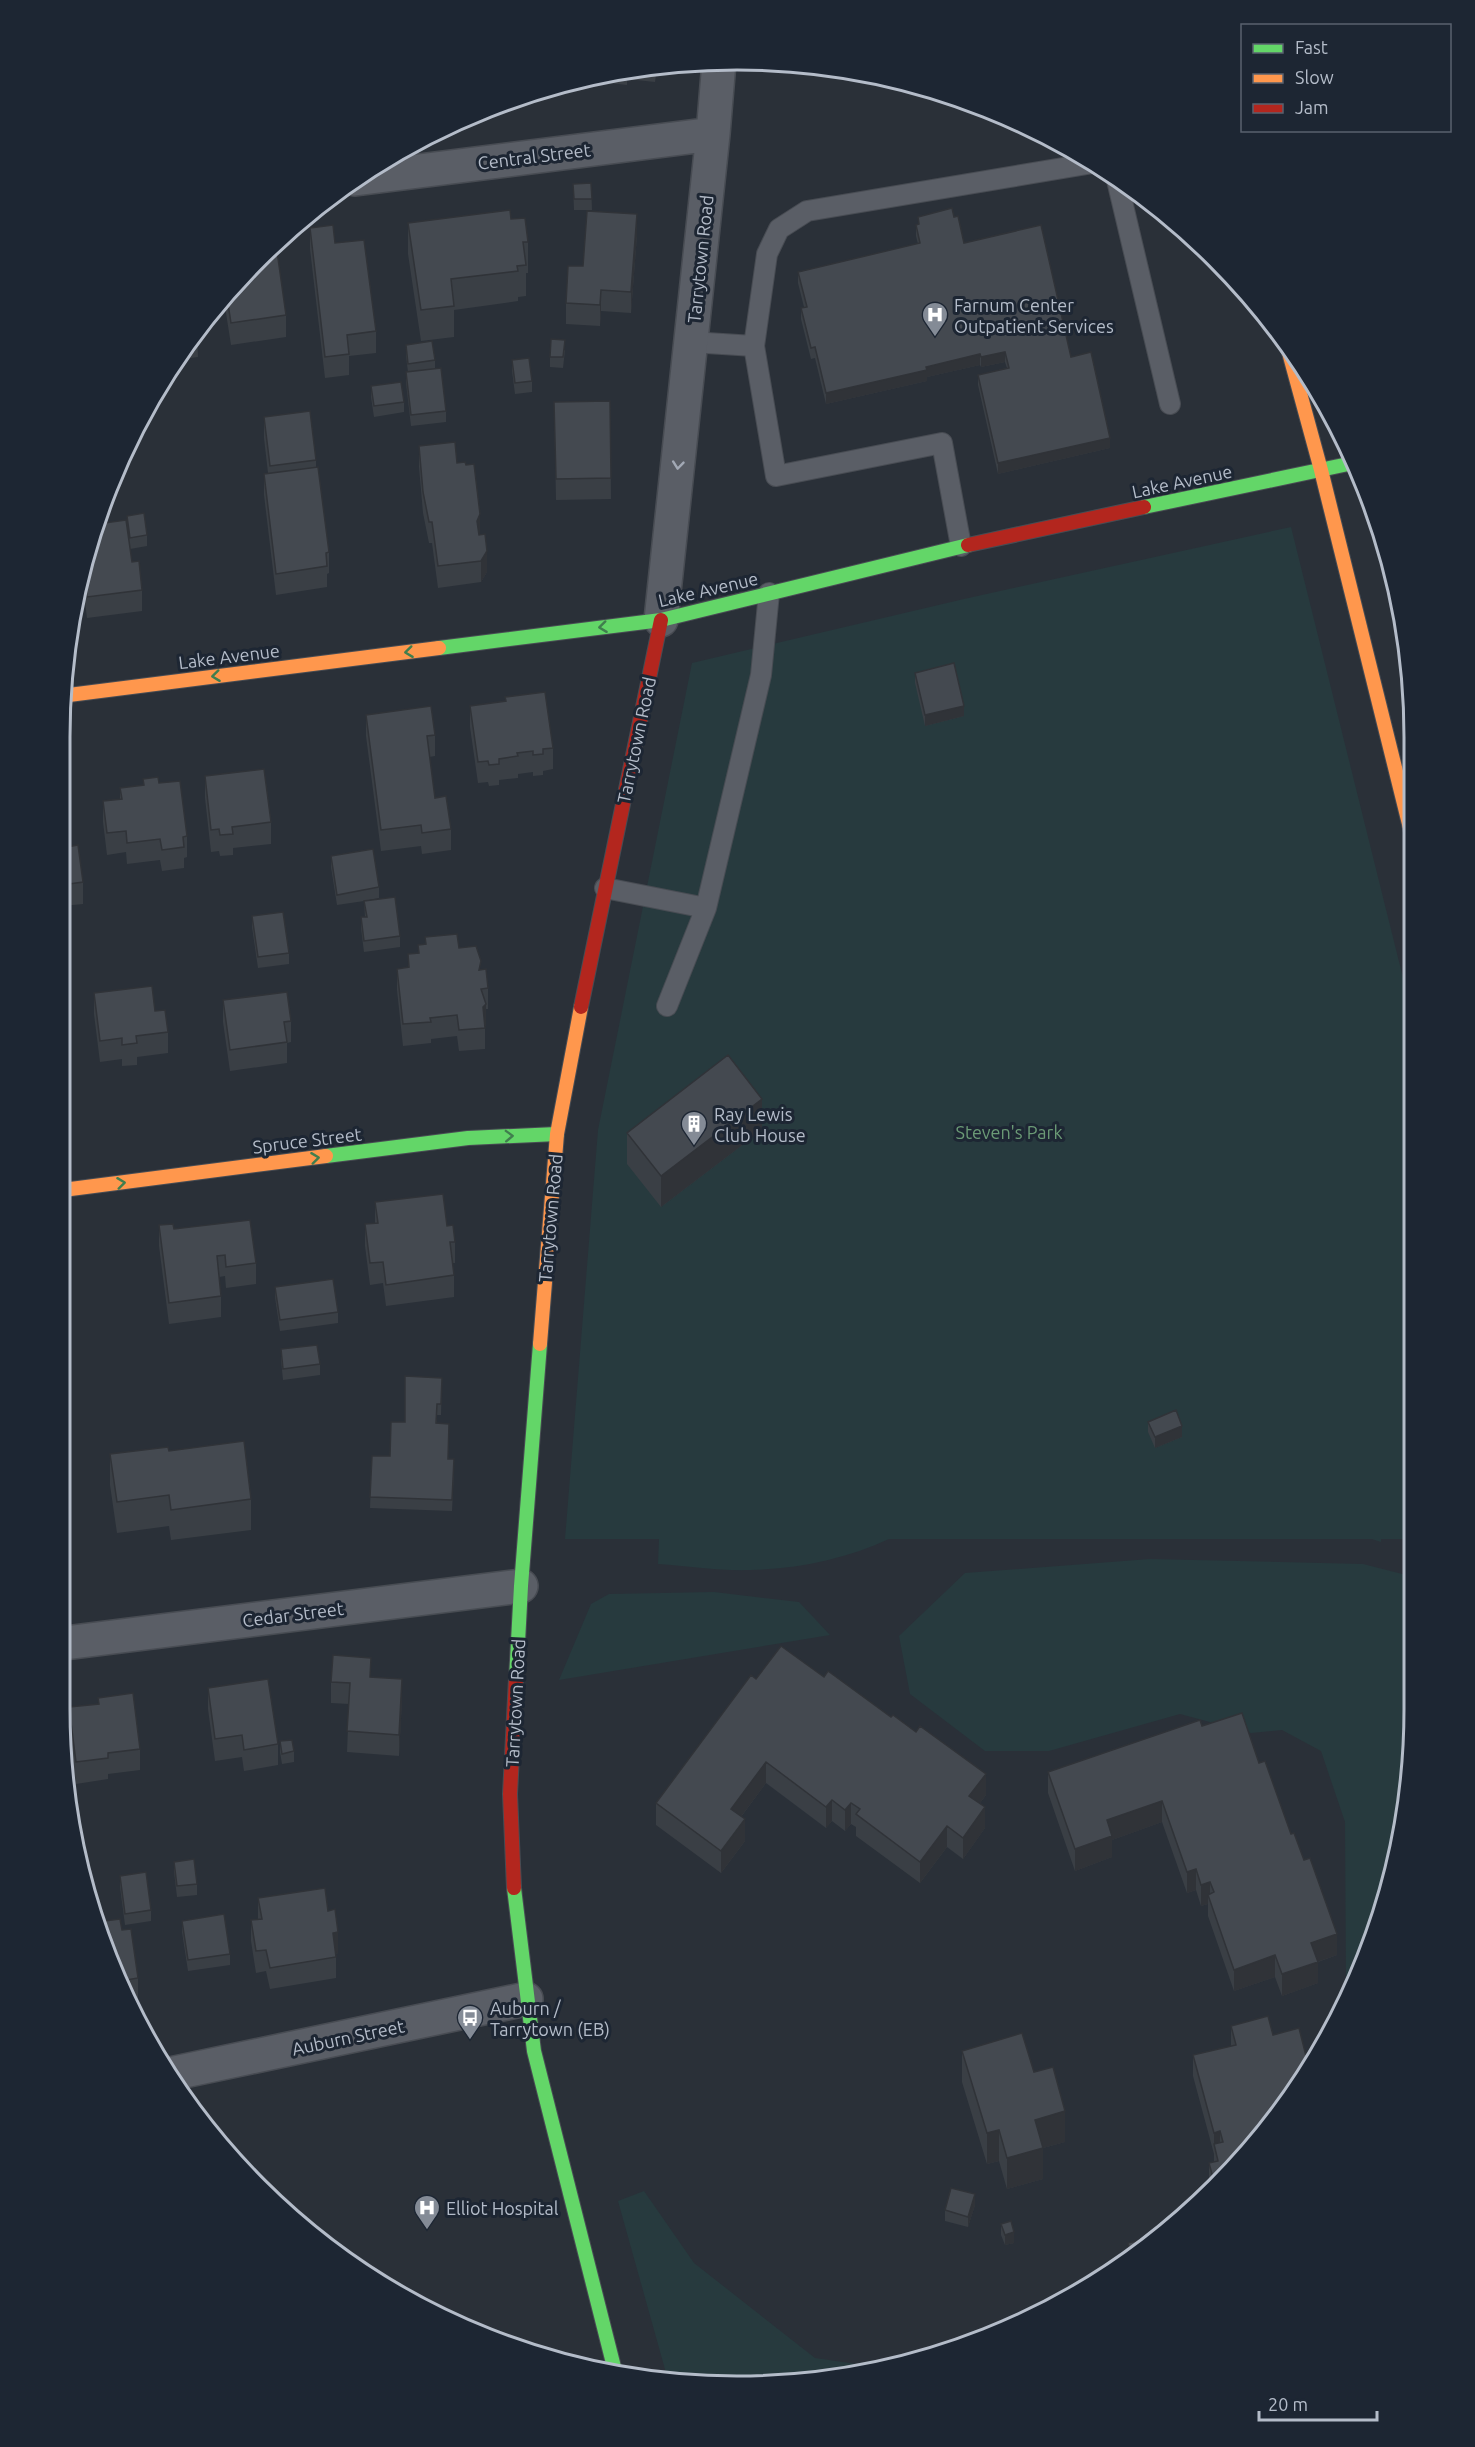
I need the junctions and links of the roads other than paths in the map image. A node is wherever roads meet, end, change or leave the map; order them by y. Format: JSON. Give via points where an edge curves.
{"nodes":[{"id":1,"x":718,"y":71,"type":"edge"},
{"id":2,"x":713,"y":134,"type":"junction"},
{"id":3,"x":1079,"y":165,"type":"edge"},
{"id":4,"x":378,"y":176,"type":"edge"},
{"id":5,"x":1120,"y":191,"type":"edge"},
{"id":6,"x":691,"y":342,"type":"junction"},
{"id":7,"x":754,"y":346,"type":"junction"},
{"id":8,"x":1294,"y":370,"type":"edge"},
{"id":9,"x":1170,"y":404,"type":"dead end"},
{"id":10,"x":1346,"y":465,"type":"edge"},
{"id":11,"x":1321,"y":470,"type":"junction"},
{"id":12,"x":961,"y":546,"type":"junction"},
{"id":13,"x":769,"y":593,"type":"junction"},
{"id":14,"x":661,"y":620,"type":"junction"},
{"id":15,"x":72,"y":695,"type":"edge"},
{"id":16,"x":1404,"y":807,"type":"edge"},
{"id":17,"x":605,"y":888,"type":"junction"},
{"id":18,"x":706,"y":908,"type":"junction"},
{"id":19,"x":668,"y":1006,"type":"dead end"},
{"id":20,"x":557,"y":1134,"type":"junction"},
{"id":21,"x":71,"y":1189,"type":"edge"},
{"id":22,"x":521,"y":1586,"type":"junction"},
{"id":23,"x":71,"y":1642,"type":"edge"},
{"id":24,"x":526,"y":1999,"type":"junction"},
{"id":25,"x":178,"y":2072,"type":"edge"},
{"id":26,"x":613,"y":2365,"type":"edge"}],
"edges":[{"from":1,"to":2,"type":"street","name":"Tarrytown Road"},
{"from":2,"to":4,"type":"street","name":"Central Street"},
{"from":2,"to":6,"type":"street","name":"Tarrytown Road"},
{"from":3,"to":7,"type":"lane","via":[[807,211],[779,229],[767,254]]},
{"from":5,"to":9,"type":"lane"},
{"from":6,"to":7,"type":"lane"},
{"from":6,"to":14,"type":"street","name":"Tarrytown Road","one_way":true},
{"from":7,"to":12,"type":"lane","via":[[776,476],[942,443]]},
{"from":8,"to":11,"type":"street"},
{"from":10,"to":11,"type":"street","name":"Lake Avenue"},
{"from":11,"to":12,"type":"street","name":"Lake Avenue"},
{"from":11,"to":16,"type":"street"},
{"from":12,"to":13,"type":"street","name":"Lake Avenue"},
{"from":13,"to":14,"type":"street","name":"Lake Avenue"},
{"from":13,"to":18,"type":"lane","via":[[761,675]]},
{"from":14,"to":15,"type":"street","name":"Lake Avenue","one_way":true},
{"from":14,"to":17,"type":"street","name":"Tarrytown Road"},
{"from":17,"to":18,"type":"lane"},
{"from":17,"to":20,"type":"street","name":"Tarrytown Road"},
{"from":18,"to":19,"type":"lane"},
{"from":21,"to":20,"type":"street","name":"Spruce Street","one_way":true,"via":[[468,1138]]},
{"from":20,"to":22,"type":"street","name":"Tarrytown Road"},
{"from":22,"to":23,"type":"street","name":"Cedar Street"},
{"from":22,"to":24,"type":"street","name":"Tarrytown Road","via":[[510,1794],[514,1886]]},
{"from":24,"to":25,"type":"street","name":"Auburn Street"},
{"from":24,"to":26,"type":"street","name":"Tarrytown Road","via":[[534,2051]]}]}
